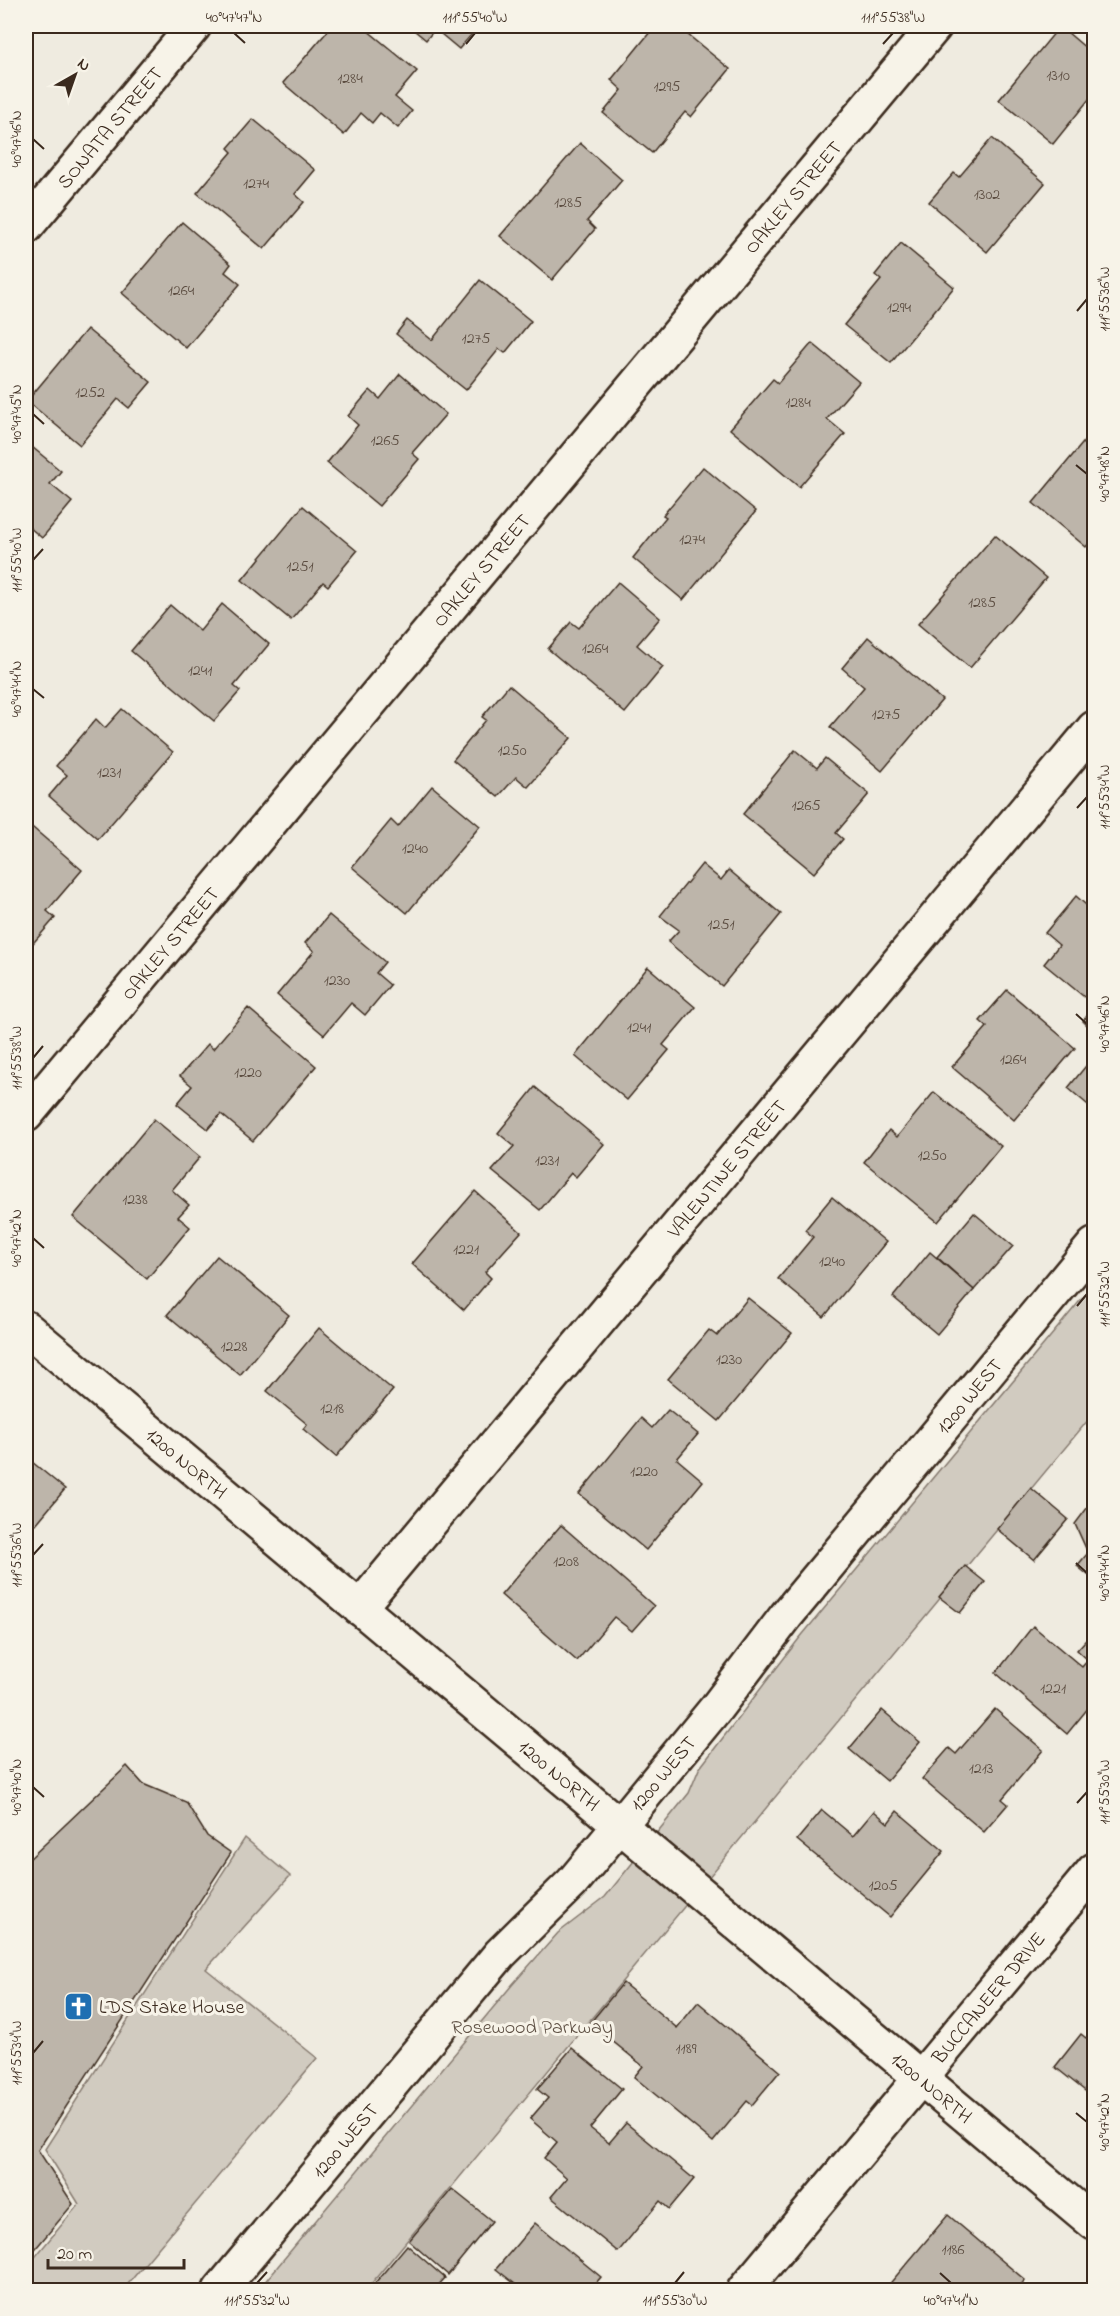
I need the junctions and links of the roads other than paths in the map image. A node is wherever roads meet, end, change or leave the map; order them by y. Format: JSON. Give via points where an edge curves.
{"nodes":[{"id":1,"x":194,"y":26,"type":"edge"},
{"id":2,"x":935,"y":26,"type":"edge"},
{"id":3,"x":26,"y":227,"type":"edge"},
{"id":4,"x":1095,"y":728,"type":"edge"},
{"id":5,"x":26,"y":1115,"type":"edge"},
{"id":6,"x":1095,"y":1245,"type":"edge"},
{"id":7,"x":26,"y":1328,"type":"edge"},
{"id":8,"x":359,"y":1608,"type":"junction"},
{"id":9,"x":620,"y":1825,"type":"junction"},
{"id":10,"x":1095,"y":1870,"type":"edge"},
{"id":11,"x":921,"y":2078,"type":"junction"},
{"id":12,"x":1095,"y":2223,"type":"edge"},
{"id":13,"x":220,"y":2290,"type":"edge"},
{"id":14,"x":744,"y":2290,"type":"edge"}],
"edges":[{"from":1,"to":3,"type":"street","name":"SONATA STREET"},
{"from":2,"to":5,"type":"street","name":"OAKLEY STREET"},
{"from":4,"to":8,"type":"street","name":"VALENTINE STREET"},
{"from":6,"to":9,"type":"street","name":"1200 WEST","via":[[786,1616]]},
{"from":7,"to":8,"type":"street","name":"1200 NORTH"},
{"from":8,"to":9,"type":"street","name":"1200 NORTH"},
{"from":9,"to":11,"type":"street","name":"1200 NORTH"},
{"from":9,"to":13,"type":"street","name":"1200 WEST","via":[[572,1883],[500,1954]]},
{"from":10,"to":11,"type":"street","name":"BUCCANEER DRIVE"},
{"from":11,"to":12,"type":"street","name":"1200 NORTH"},
{"from":11,"to":14,"type":"street","name":"BUCCANEER DRIVE"}]}
